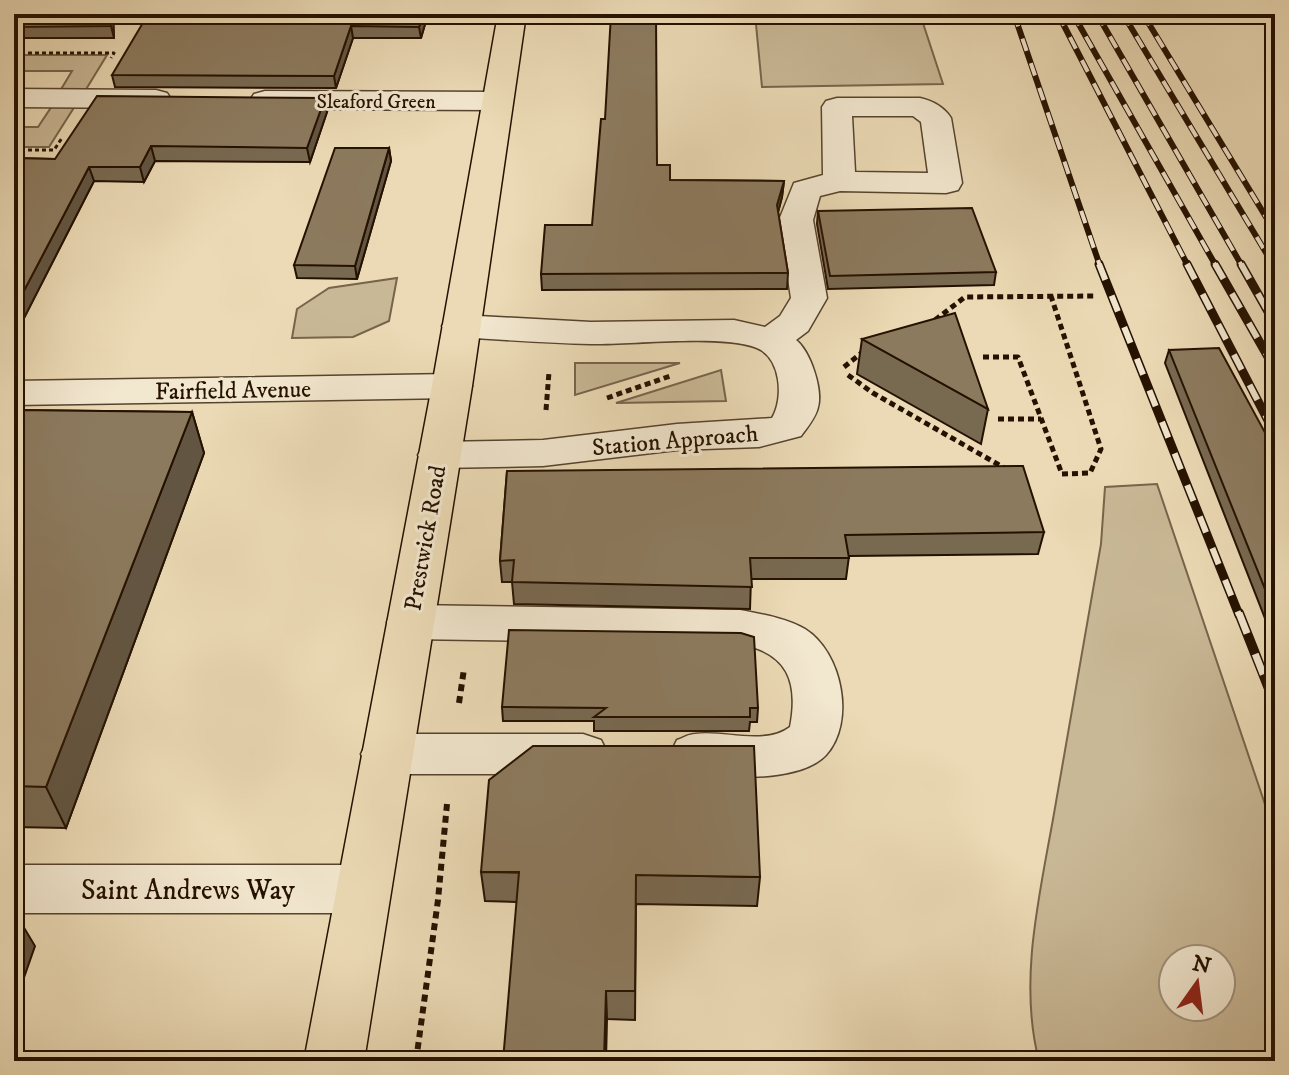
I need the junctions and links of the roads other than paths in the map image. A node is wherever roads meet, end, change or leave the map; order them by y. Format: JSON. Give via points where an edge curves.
{"nodes":[{"id":1,"x":512,"y":14,"type":"edge"},
{"id":2,"x":14,"y":98,"type":"edge"},
{"id":3,"x":179,"y":99,"type":"edge"},
{"id":4,"x":241,"y":100,"type":"edge"},
{"id":5,"x":498,"y":101,"type":"junction"},
{"id":6,"x":839,"y":181,"type":"dead end"},
{"id":7,"x":461,"y":326,"type":"junction"},
{"id":8,"x":771,"y":340,"type":"junction"},
{"id":9,"x":452,"y":386,"type":"junction"},
{"id":10,"x":14,"y":393,"type":"edge"},
{"id":11,"x":439,"y":455,"type":"junction"},
{"id":12,"x":410,"y":622,"type":"junction"},
{"id":13,"x":386,"y":754,"type":"junction"},
{"id":14,"x":14,"y":889,"type":"edge"},
{"id":15,"x":362,"y":889,"type":"junction"},
{"id":16,"x":334,"y":1061,"type":"edge"}],
"edges":[{"from":1,"to":5,"type":"main road","name":"Prestwick Road"},
{"from":2,"to":3,"type":"street"},
{"from":4,"to":5,"type":"street","name":"Sleaford Green"},
{"from":5,"to":7,"type":"main road","name":"Prestwick Road"},
{"from":6,"to":8,"type":"street","via":[[806,190],[796,220],[809,298],[795,323]]},
{"from":7,"to":8,"type":"street","via":[[591,333],[734,331]]},
{"from":7,"to":9,"type":"main road","name":"Prestwick Road"},
{"from":8,"to":11,"type":"street","name":"Station Approach","via":[[787,351],[795,369],[799,406],[787,427],[543,453]]},
{"from":9,"to":10,"type":"street","name":"Fairfield Avenue"},
{"from":9,"to":11,"type":"main road","name":"Prestwick Road"},
{"from":11,"to":12,"type":"main road","name":"Prestwick Road"},
{"from":12,"to":13,"type":"main road","name":"Prestwick Road"},
{"from":12,"to":13,"type":"street","via":[[762,630],[799,648],[810,663],[817,686],[814,734],[804,746],[780,753]]},
{"from":13,"to":15,"type":"main road","name":"Prestwick Road"},
{"from":14,"to":15,"type":"street","name":"Saint Andrews Way"},
{"from":15,"to":16,"type":"main road","name":"Prestwick Road"}]}
